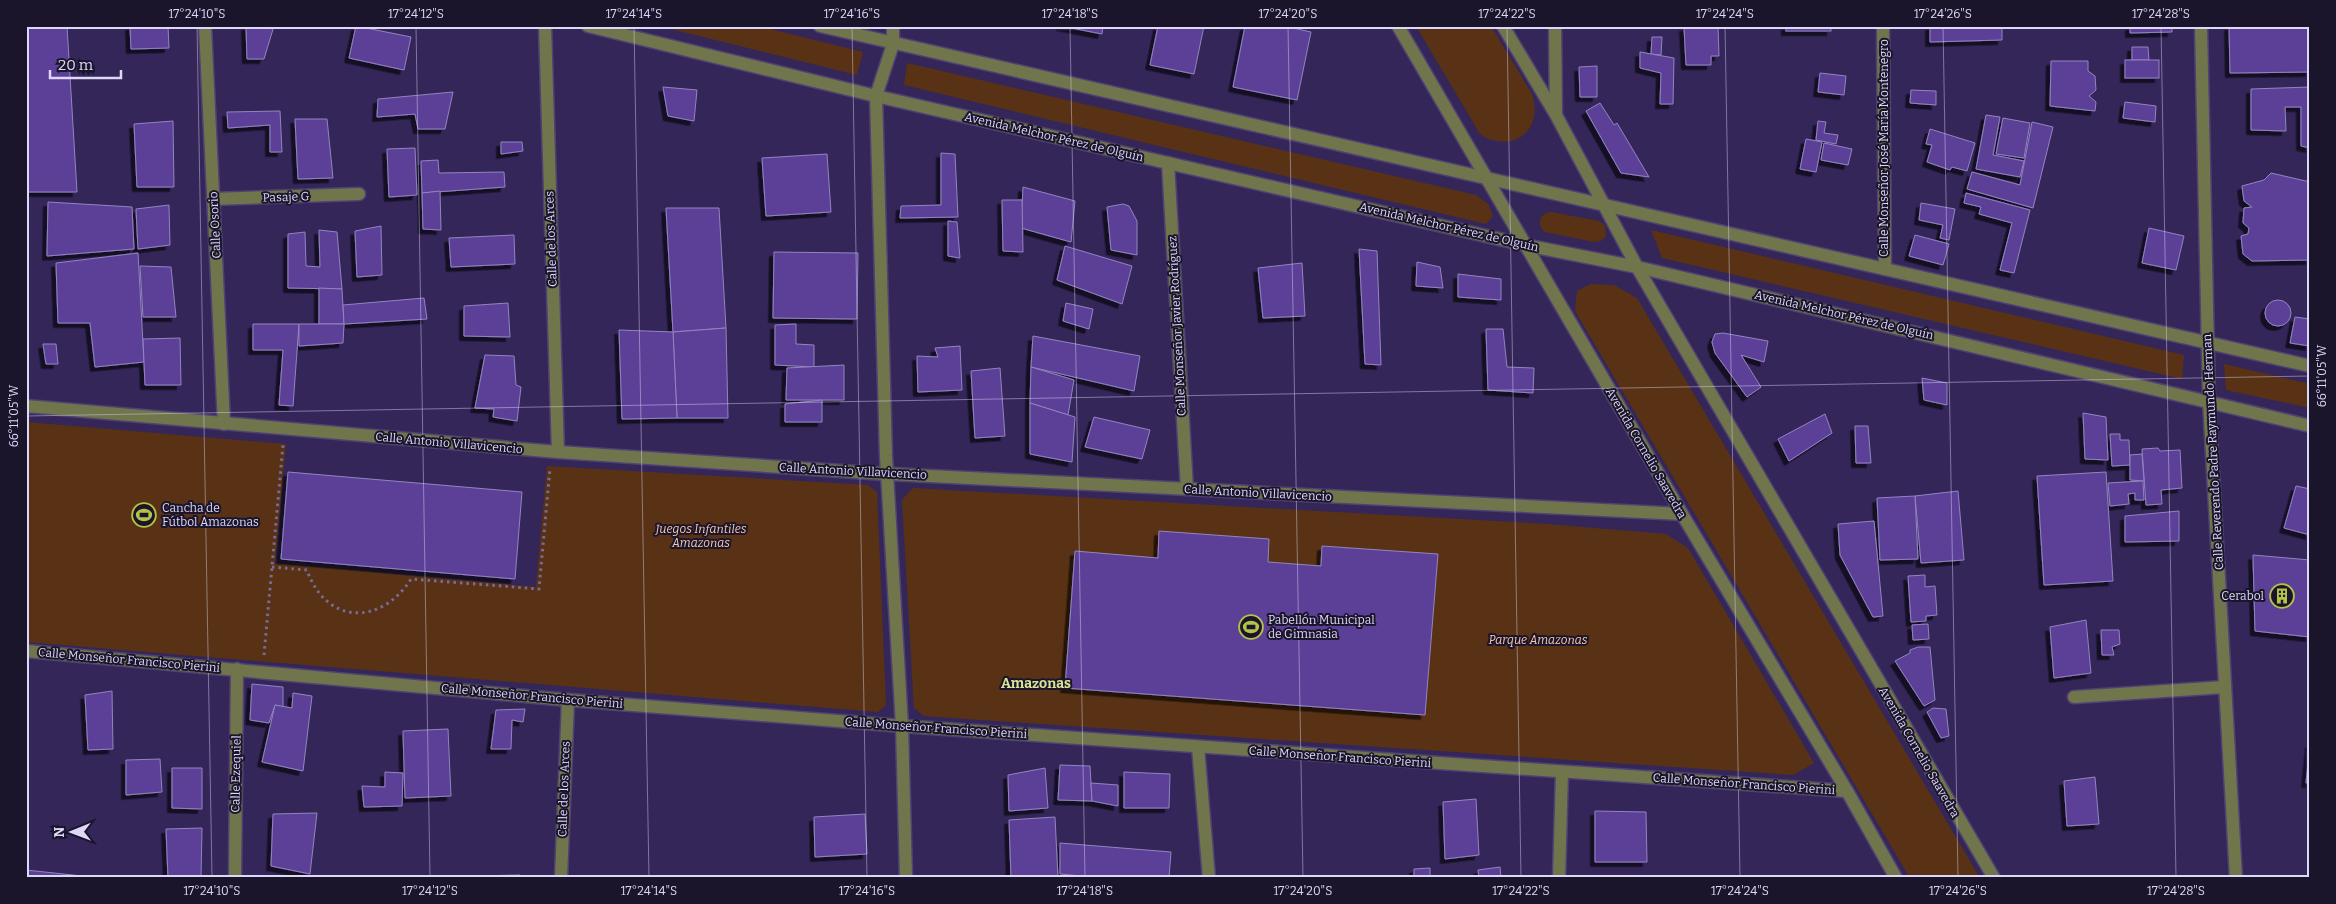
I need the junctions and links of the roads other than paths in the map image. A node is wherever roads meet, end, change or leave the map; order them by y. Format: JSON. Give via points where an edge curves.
{"nodes":[{"id":1,"x":205,"y":26,"type":"edge"},
{"id":2,"x":545,"y":26,"type":"edge"},
{"id":3,"x":588,"y":26,"type":"edge"},
{"id":4,"x":820,"y":26,"type":"edge"},
{"id":5,"x":893,"y":26,"type":"edge"},
{"id":6,"x":1398,"y":26,"type":"edge"},
{"id":7,"x":1503,"y":26,"type":"edge"},
{"id":8,"x":1555,"y":26,"type":"edge"},
{"id":9,"x":1883,"y":26,"type":"edge"},
{"id":10,"x":2201,"y":26,"type":"edge"},
{"id":11,"x":893,"y":44,"type":"junction"},
{"id":12,"x":876,"y":96,"type":"junction"},
{"id":13,"x":1556,"y":115,"type":"junction"},
{"id":14,"x":1168,"y":163,"type":"junction"},
{"id":15,"x":1486,"y":178,"type":"junction"},
{"id":16,"x":359,"y":194,"type":"dead end"},
{"id":17,"x":214,"y":199,"type":"junction"},
{"id":18,"x":1602,"y":204,"type":"junction"},
{"id":19,"x":1525,"y":245,"type":"junction"},
{"id":20,"x":1637,"y":267,"type":"junction"},
{"id":21,"x":1885,"y":270,"type":"junction"},
{"id":22,"x":2208,"y":343,"type":"junction"},
{"id":23,"x":2310,"y":366,"type":"edge"},
{"id":24,"x":2208,"y":401,"type":"junction"},
{"id":25,"x":26,"y":406,"type":"edge"},
{"id":26,"x":224,"y":424,"type":"junction"},
{"id":27,"x":2310,"y":426,"type":"edge"},
{"id":28,"x":558,"y":452,"type":"junction"},
{"id":29,"x":886,"y":474,"type":"junction"},
{"id":30,"x":1187,"y":489,"type":"junction"},
{"id":31,"x":1682,"y":514,"type":"junction"},
{"id":32,"x":26,"y":651,"type":"edge"},
{"id":33,"x":237,"y":669,"type":"junction"},
{"id":34,"x":2224,"y":687,"type":"junction"},
{"id":35,"x":2074,"y":697,"type":"dead end"},
{"id":36,"x":568,"y":700,"type":"junction"},
{"id":37,"x":902,"y":726,"type":"junction"},
{"id":38,"x":1198,"y":747,"type":"junction"},
{"id":39,"x":1562,"y":772,"type":"junction"},
{"id":40,"x":1847,"y":791,"type":"junction"},
{"id":41,"x":235,"y":878,"type":"edge"},
{"id":42,"x":561,"y":878,"type":"edge"},
{"id":43,"x":906,"y":878,"type":"edge"},
{"id":44,"x":1209,"y":878,"type":"edge"},
{"id":45,"x":1559,"y":878,"type":"edge"},
{"id":46,"x":1896,"y":878,"type":"edge"},
{"id":47,"x":1994,"y":878,"type":"edge"},
{"id":48,"x":2236,"y":878,"type":"edge"}],
"edges":[{"from":1,"to":17,"type":"street","name":"Calle Osorio"},
{"from":2,"to":28,"type":"street","name":"Calle de los Arces"},
{"from":3,"to":12,"type":"street","name":"Avenida Melchor Pérez de Olguín"},
{"from":4,"to":11,"type":"street"},
{"from":5,"to":11,"type":"street"},
{"from":6,"to":15,"type":"street","name":"Avenida Cornelio Saavedra"},
{"from":7,"to":13,"type":"street","name":"Avenida Cornelio Saavedra"},
{"from":8,"to":13,"type":"street"},
{"from":9,"to":21,"type":"street","name":"Calle Monseñor José María Montenegro"},
{"from":10,"to":22,"type":"street","name":"Calle Reverendo Padre Raymundo Herman"},
{"from":11,"to":12,"type":"street"},
{"from":11,"to":15,"type":"street"},
{"from":12,"to":14,"type":"street","name":"Avenida Melchor Pérez de Olguín"},
{"from":12,"to":29,"type":"street"},
{"from":13,"to":18,"type":"street","name":"Avenida Cornelio Saavedra"},
{"from":14,"to":19,"type":"street","name":"Avenida Melchor Pérez de Olguín"},
{"from":14,"to":30,"type":"street","name":"Calle Monseñor Javier Rodríguez"},
{"from":15,"to":18,"type":"street"},
{"from":15,"to":19,"type":"street","name":"Avenida Cornelio Saavedra"},
{"from":16,"to":17,"type":"street","name":"Pasaje G"},
{"from":17,"to":26,"type":"street","name":"Calle Osorio"},
{"from":18,"to":20,"type":"street","name":"Avenida Cornelio Saavedra"},
{"from":18,"to":21,"type":"street"},
{"from":19,"to":20,"type":"street","name":"Avenida Melchor Pérez de Olguín"},
{"from":19,"to":31,"type":"street","name":"Avenida Cornelio Saavedra"},
{"from":20,"to":24,"type":"street","name":"Avenida Melchor Pérez de Olguín"},
{"from":20,"to":47,"type":"street","name":"Avenida Cornelio Saavedra"},
{"from":21,"to":22,"type":"street"},
{"from":22,"to":23,"type":"street"},
{"from":22,"to":24,"type":"street","name":"Calle Reverendo Padre Raymundo Herman"},
{"from":24,"to":27,"type":"street","name":"Avenida Melchor Pérez de Olguín"},
{"from":24,"to":34,"type":"street","name":"Calle Reverendo Padre Raymundo Herman"},
{"from":25,"to":26,"type":"street","name":"Calle Antonio Villavicencio"},
{"from":26,"to":28,"type":"street","name":"Calle Antonio Villavicencio"},
{"from":28,"to":29,"type":"street","name":"Calle Antonio Villavicencio"},
{"from":29,"to":30,"type":"street","name":"Calle Antonio Villavicencio"},
{"from":29,"to":37,"type":"street"},
{"from":30,"to":31,"type":"street","name":"Calle Antonio Villavicencio"},
{"from":31,"to":40,"type":"street","name":"Avenida Cornelio Saavedra"},
{"from":32,"to":33,"type":"street","name":"Calle Monseñor Francisco Pierini"},
{"from":33,"to":36,"type":"street","name":"Calle Monseñor Francisco Pierini"},
{"from":33,"to":41,"type":"street","name":"Calle Ezequiel"},
{"from":34,"to":35,"type":"street"},
{"from":34,"to":48,"type":"street","name":"Calle Reverendo Padre Raymundo Herman"},
{"from":36,"to":37,"type":"street","name":"Calle Monseñor Francisco Pierini"},
{"from":36,"to":42,"type":"street","name":"Calle de los Arces"},
{"from":37,"to":38,"type":"street","name":"Calle Monseñor Francisco Pierini"},
{"from":37,"to":43,"type":"street"},
{"from":38,"to":39,"type":"street","name":"Calle Monseñor Francisco Pierini"},
{"from":38,"to":44,"type":"street"},
{"from":39,"to":40,"type":"street","name":"Calle Monseñor Francisco Pierini"},
{"from":39,"to":45,"type":"street"},
{"from":40,"to":46,"type":"street","name":"Avenida Cornelio Saavedra"}]}
